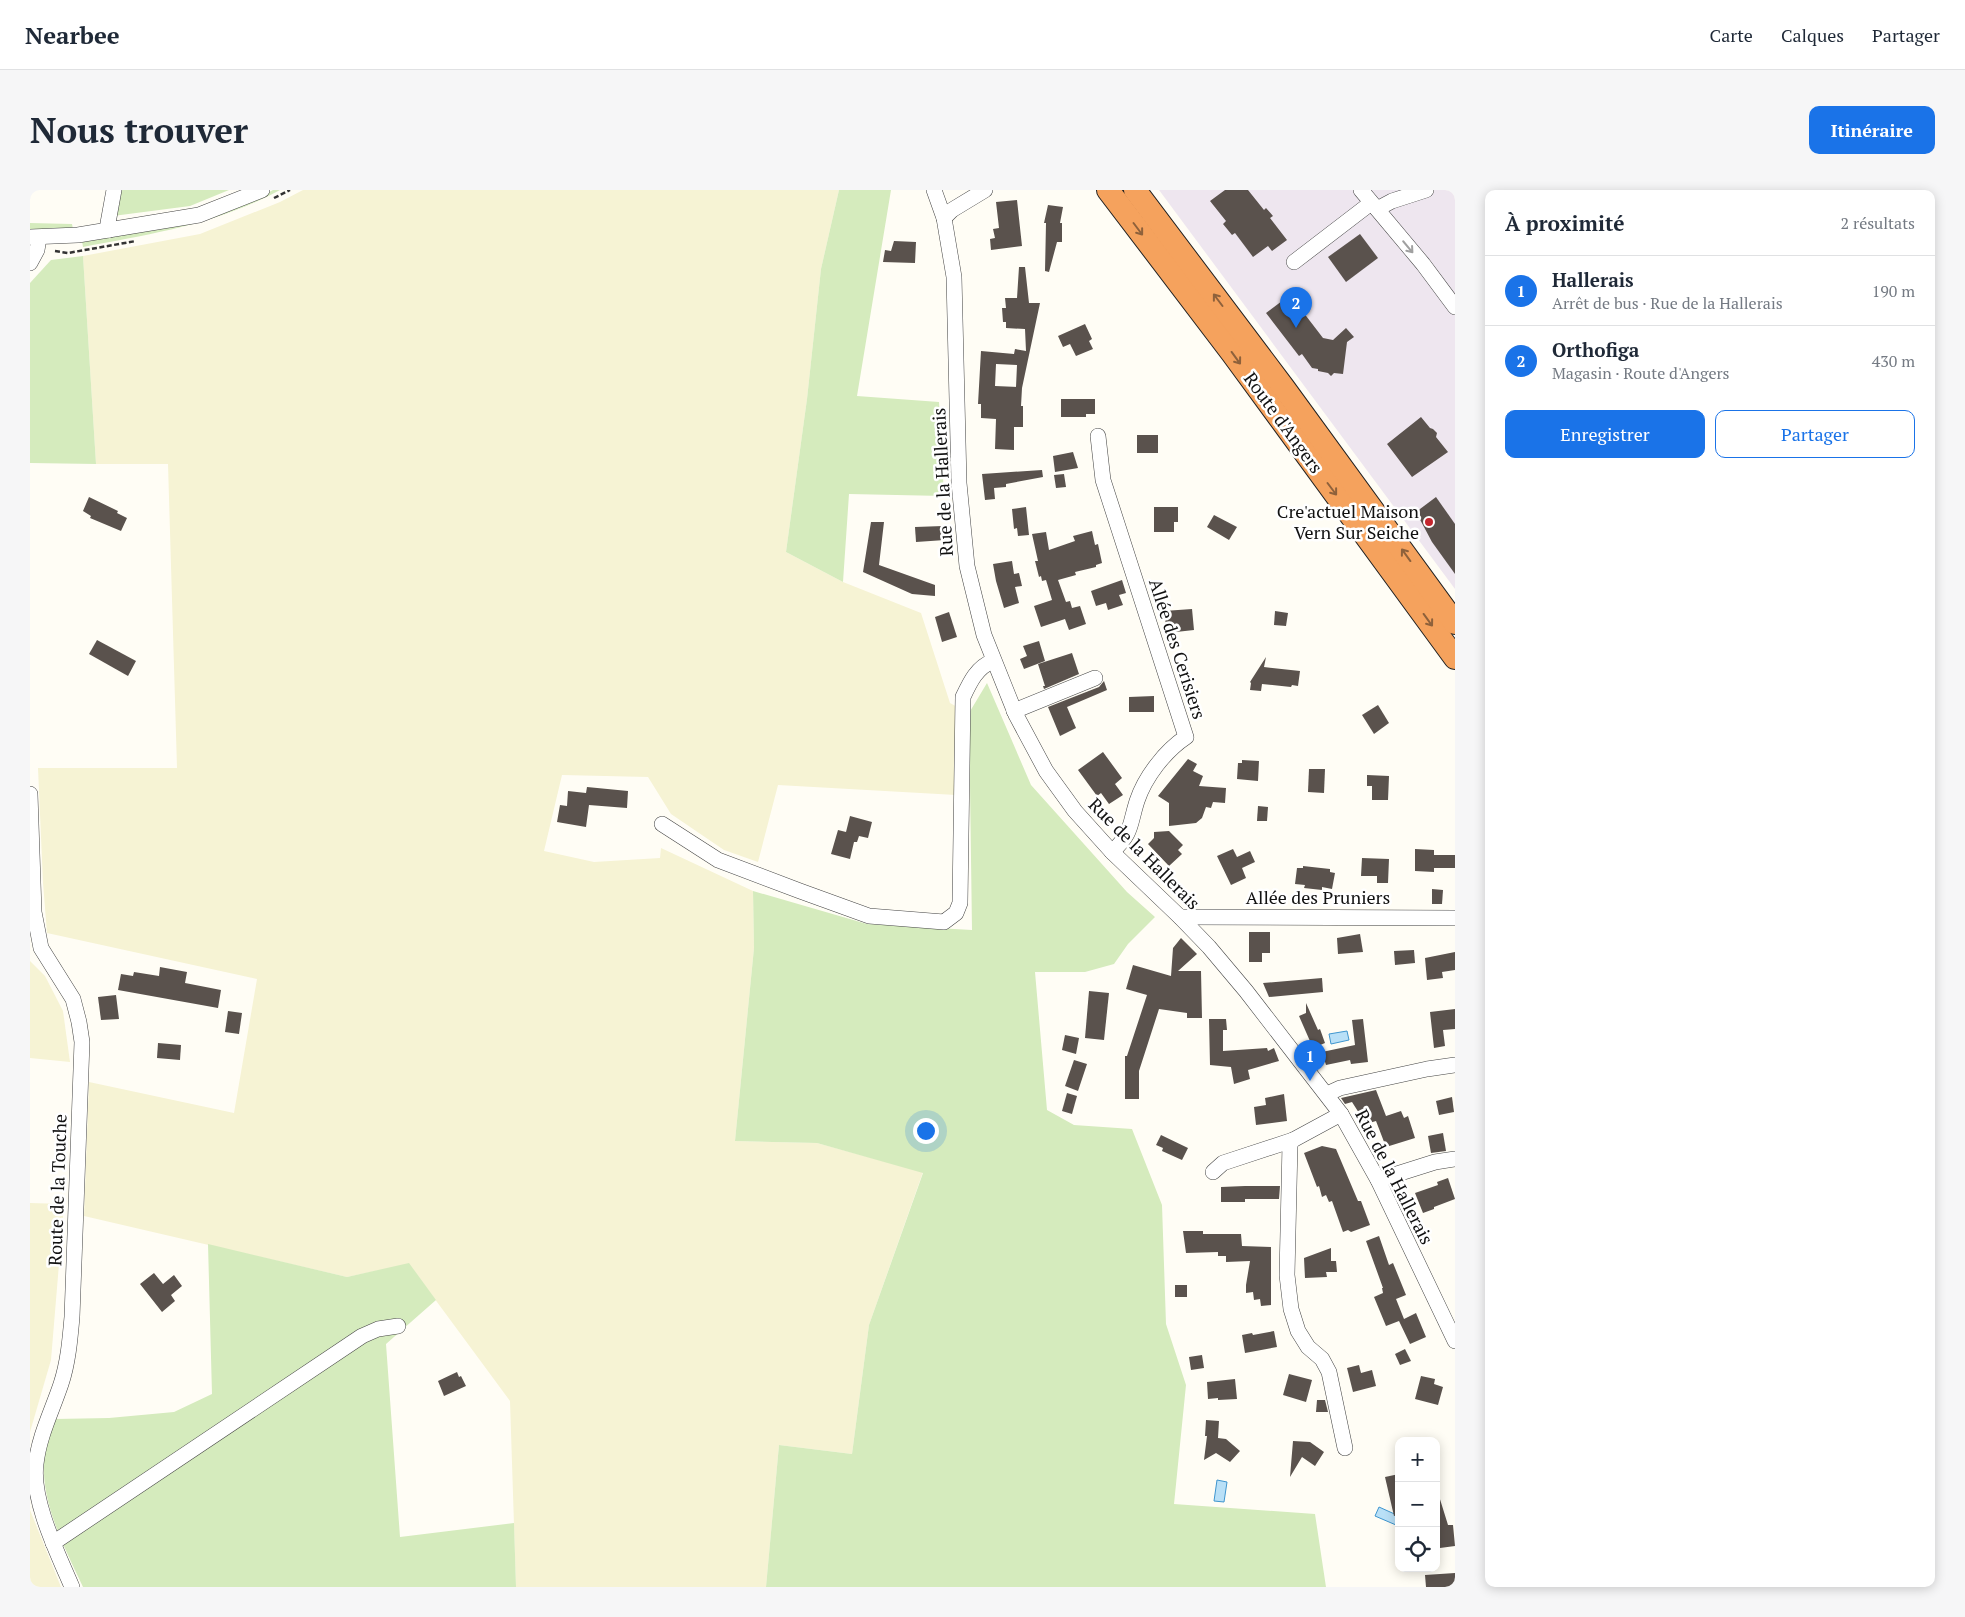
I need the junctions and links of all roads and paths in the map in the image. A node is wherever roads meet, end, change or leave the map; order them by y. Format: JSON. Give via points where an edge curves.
{"nodes":[{"id":1,"x":114,"y":190,"type":"edge"},
{"id":2,"x":262,"y":190,"type":"edge"},
{"id":3,"x":934,"y":190,"type":"edge"},
{"id":4,"x":985,"y":190,"type":"edge"},
{"id":5,"x":1108,"y":190,"type":"edge"},
{"id":6,"x":1135,"y":190,"type":"edge"},
{"id":7,"x":1361,"y":190,"type":"edge"},
{"id":8,"x":1426,"y":190,"type":"edge"},
{"id":9,"x":1374,"y":206,"type":"junction"},
{"id":10,"x":944,"y":218,"type":"junction"},
{"id":11,"x":109,"y":230,"type":"junction"},
{"id":12,"x":34,"y":238,"type":"edge"},
{"id":13,"x":1294,"y":262,"type":"dead end"},
{"id":14,"x":30,"y":263,"type":"edge"},
{"id":15,"x":1455,"y":307,"type":"edge"},
{"id":16,"x":1098,"y":436,"type":"dead end"},
{"id":17,"x":1438,"y":598,"type":"junction"},
{"id":18,"x":1455,"y":614,"type":"edge"},
{"id":19,"x":1455,"y":623,"type":"edge"},
{"id":20,"x":1455,"y":658,"type":"edge"},
{"id":21,"x":993,"y":661,"type":"junction"},
{"id":22,"x":1095,"y":678,"type":"dead end"},
{"id":23,"x":1014,"y":711,"type":"junction"},
{"id":24,"x":30,"y":794,"type":"edge"},
{"id":25,"x":662,"y":824,"type":"dead end"},
{"id":26,"x":1112,"y":852,"type":"junction"},
{"id":27,"x":1180,"y":917,"type":"junction"},
{"id":28,"x":1455,"y":918,"type":"edge"},
{"id":29,"x":35,"y":946,"type":"edge"},
{"id":30,"x":1455,"y":1065,"type":"edge"},
{"id":31,"x":1327,"y":1094,"type":"junction"},
{"id":32,"x":1341,"y":1114,"type":"junction"},
{"id":33,"x":1293,"y":1140,"type":"junction"},
{"id":34,"x":1455,"y":1159,"type":"edge"},
{"id":35,"x":1213,"y":1172,"type":"dead end"},
{"id":36,"x":1378,"y":1180,"type":"junction"},
{"id":37,"x":398,"y":1326,"type":"dead end"},
{"id":38,"x":1455,"y":1341,"type":"edge"},
{"id":39,"x":1345,"y":1448,"type":"dead end"},
{"id":40,"x":53,"y":1543,"type":"junction"},
{"id":41,"x":72,"y":1587,"type":"edge"}],
"edges":[{"from":1,"to":11,"type":"street"},
{"from":2,"to":11,"type":"street","via":[[199,215]]},
{"from":3,"to":10,"type":"street","name":"Rue de la Hallerais"},
{"from":4,"to":10,"type":"street"},
{"from":5,"to":20,"type":"highway","name":"Route d'Angers","one_way":true,"via":[[1232,352]]},
{"from":17,"to":6,"type":"highway","name":"Route d'Angers","one_way":true},
{"from":7,"to":9,"type":"street"},
{"from":8,"to":9,"type":"street"},
{"from":9,"to":13,"type":"street"},
{"from":9,"to":15,"type":"street","one_way":true},
{"from":10,"to":21,"type":"street","name":"Rue de la Hallerais","via":[[954,278],[963,532],[967,566]]},
{"from":11,"to":12,"type":"street"},
{"from":12,"to":14,"type":"street","via":[[37,250]]},
{"from":16,"to":26,"type":"street","name":"Allée des Cerisiers","via":[[1103,480],[1186,737],[1166,755],[1150,777],[1137,800],[1128,835]]},
{"from":17,"to":18,"type":"highway"},
{"from":17,"to":19,"type":"highway","name":"Route d'Angers"},
{"from":21,"to":23,"type":"street","name":"Rue de la Hallerais"},
{"from":21,"to":25,"type":"street","via":[[971,678],[963,697],[960,903],[956,913],[944,922],[869,916],[718,860]]},
{"from":22,"to":23,"type":"street"},
{"from":23,"to":26,"type":"street","name":"Rue de la Hallerais","via":[[1046,771],[1075,811]]},
{"from":24,"to":29,"type":"street","name":"Route de la Touche"},
{"from":26,"to":27,"type":"street","name":"Rue de la Hallerais"},
{"from":27,"to":28,"type":"street","name":"Allée des Pruniers"},
{"from":27,"to":31,"type":"street","name":"Rue de la Hallerais","via":[[1246,991]]},
{"from":29,"to":40,"type":"street","name":"Route de la Touche","via":[[73,999],[82,1042],[72,1317],[61,1383],[43,1431],[35,1465],[36,1489]]},
{"from":30,"to":31,"type":"street","via":[[1340,1088]]},
{"from":31,"to":32,"type":"street","name":"Rue de la Hallerais"},
{"from":32,"to":33,"type":"street"},
{"from":32,"to":36,"type":"street","name":"Rue de la Hallerais"},
{"from":33,"to":35,"type":"street","via":[[1223,1163]]},
{"from":33,"to":39,"type":"street","via":[[1289,1150],[1287,1275],[1291,1309],[1298,1331],[1329,1372]]},
{"from":34,"to":36,"type":"street"},
{"from":36,"to":38,"type":"street","name":"Rue de la Hallerais"},
{"from":37,"to":40,"type":"street","via":[[362,1336]]},
{"from":40,"to":41,"type":"street","name":"Route de la Touche"}]}
